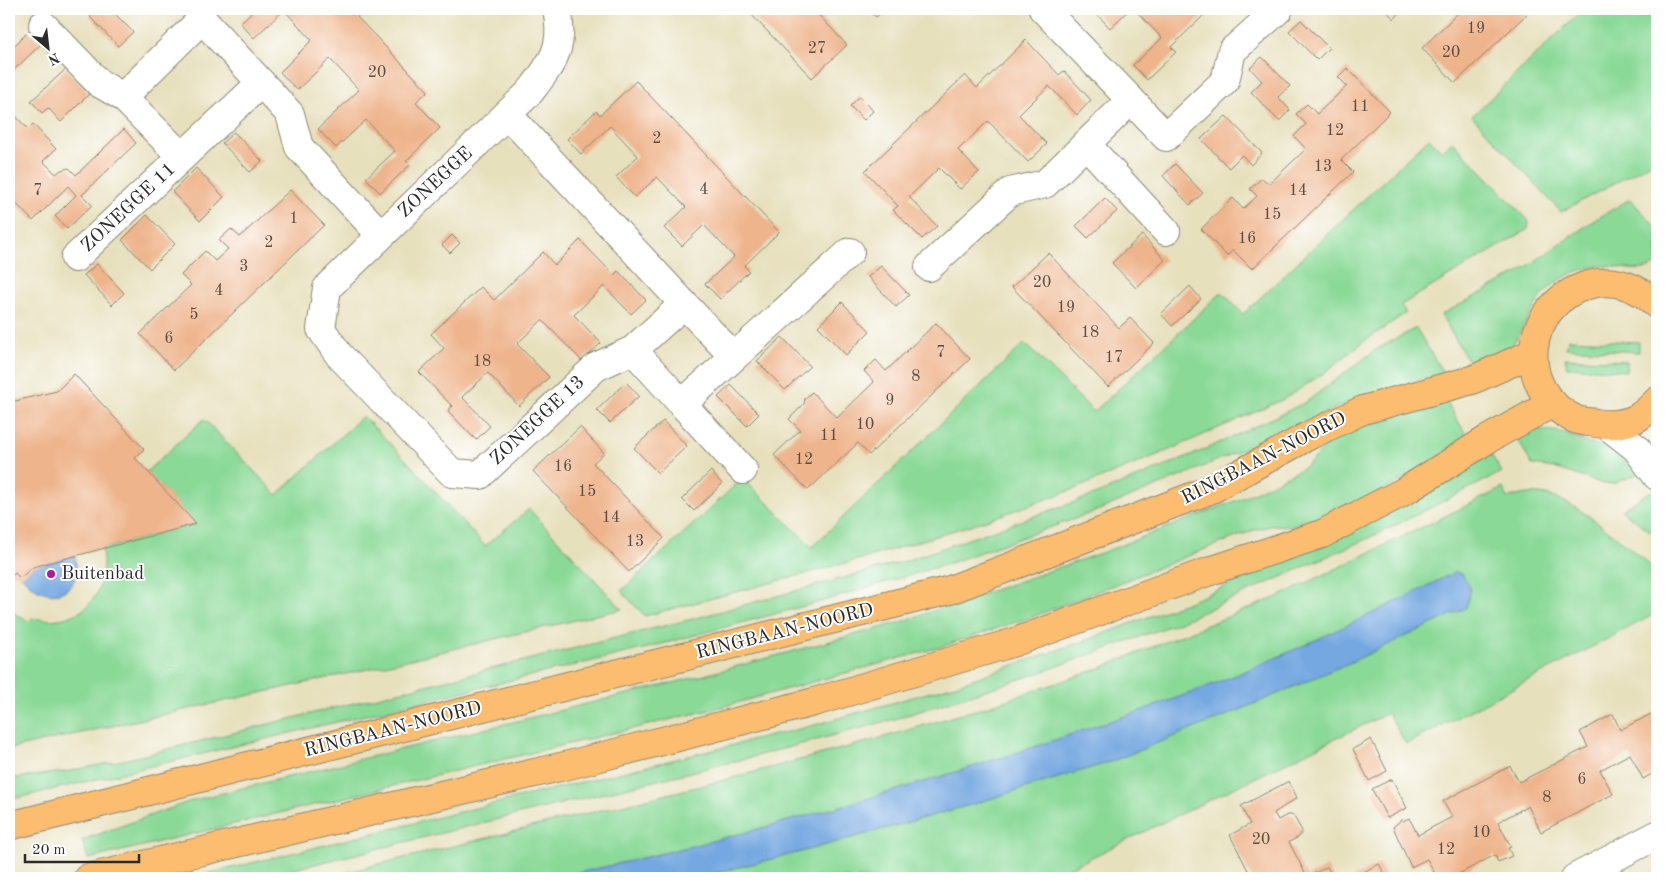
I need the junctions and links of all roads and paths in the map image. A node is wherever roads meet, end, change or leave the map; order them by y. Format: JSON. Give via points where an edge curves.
{"nodes":[{"id":1,"x":557,"y":9,"type":"edge"},
{"id":2,"x":1043,"y":9,"type":"edge"},
{"id":3,"x":1279,"y":9,"type":"edge"},
{"id":4,"x":200,"y":14,"type":"edge"},
{"id":5,"x":43,"y":25,"type":"dead end"},
{"id":6,"x":261,"y":83,"type":"junction"},
{"id":7,"x":123,"y":97,"type":"junction"},
{"id":8,"x":1131,"y":100,"type":"junction"},
{"id":9,"x":508,"y":115,"type":"junction"},
{"id":10,"x":1086,"y":144,"type":"junction"},
{"id":11,"x":182,"y":157,"type":"junction"},
{"id":12,"x":1166,"y":231,"type":"dead end"},
{"id":13,"x":381,"y":235,"type":"junction"},
{"id":14,"x":850,"y":252,"type":"dead end"},
{"id":15,"x":75,"y":258,"type":"dead end"},
{"id":16,"x":929,"y":267,"type":"dead end"},
{"id":17,"x":1653,"y":294,"type":"edge"},
{"id":18,"x":684,"y":304,"type":"junction"},
{"id":19,"x":633,"y":350,"type":"junction"},
{"id":20,"x":1533,"y":353,"type":"junction"},
{"id":21,"x":339,"y":355,"type":"joint"},
{"id":22,"x":734,"y":357,"type":"junction"},
{"id":23,"x":1657,"y":401,"type":"edge"},
{"id":24,"x":1553,"y":403,"type":"junction"},
{"id":25,"x":682,"y":404,"type":"junction"},
{"id":26,"x":1608,"y":426,"type":"junction"},
{"id":27,"x":743,"y":470,"type":"dead end"},
{"id":28,"x":1657,"y":476,"type":"edge"},
{"id":29,"x":9,"y":826,"type":"edge"},
{"id":30,"x":1657,"y":835,"type":"edge"},
{"id":31,"x":88,"y":878,"type":"edge"},
{"id":32,"x":1575,"y":878,"type":"edge"}],
"edges":[{"from":1,"to":9,"type":"street","name":"ZONEGGE","via":[[561,29],[553,61]]},
{"from":2,"to":8,"type":"street"},
{"from":3,"to":8,"type":"street","via":[[1232,51],[1225,81],[1166,137]]},
{"from":4,"to":6,"type":"street"},
{"from":4,"to":7,"type":"street"},
{"from":5,"to":7,"type":"street","name":"ZONEGGE 11","via":[[99,83]]},
{"from":6,"to":11,"type":"street","name":"ZONEGGE 11"},
{"from":6,"to":13,"type":"street","via":[[290,114],[299,147]]},
{"from":7,"to":11,"type":"street","name":"ZONEGGE 11"},
{"from":8,"to":10,"type":"street"},
{"from":9,"to":13,"type":"street","name":"ZONEGGE"},
{"from":9,"to":18,"type":"street"},
{"from":10,"to":12,"type":"street"},
{"from":10,"to":16,"type":"street","via":[[1045,184],[1010,192]]},
{"from":11,"to":15,"type":"street","name":"ZONEGGE 11"},
{"from":13,"to":21,"type":"street","name":"ZONEGGE","via":[[327,288],[321,329]]},
{"from":14,"to":22,"type":"street"},
{"from":17,"to":20,"type":"main road","via":[[1622,284],[1596,282],[1571,290],[1551,306],[1538,328]]},
{"from":18,"to":19,"type":"street","name":"ZONEGGE 13"},
{"from":18,"to":22,"type":"street"},
{"from":19,"to":21,"type":"street","name":"ZONEGGE 13","via":[[596,367],[480,475],[452,473]]},
{"from":19,"to":25,"type":"street"},
{"from":20,"to":24,"type":"main road","via":[[1538,380]]},
{"from":20,"to":29,"type":"main road","name":"RINGBAAN-NOORD","via":[[1472,380],[1363,410],[1310,434],[1212,489],[950,590]]},
{"from":22,"to":25,"type":"street"},
{"from":23,"to":26,"type":"main road","via":[[1639,417]]},
{"from":24,"to":26,"type":"main road","via":[[1578,420]]},
{"from":24,"to":31,"type":"main road","via":[[1405,491],[1322,534],[1015,642],[814,702],[573,764]]},
{"from":25,"to":27,"type":"street"},
{"from":26,"to":28,"type":"street","via":[[1636,448]]},
{"from":30,"to":32,"type":"street"}]}
